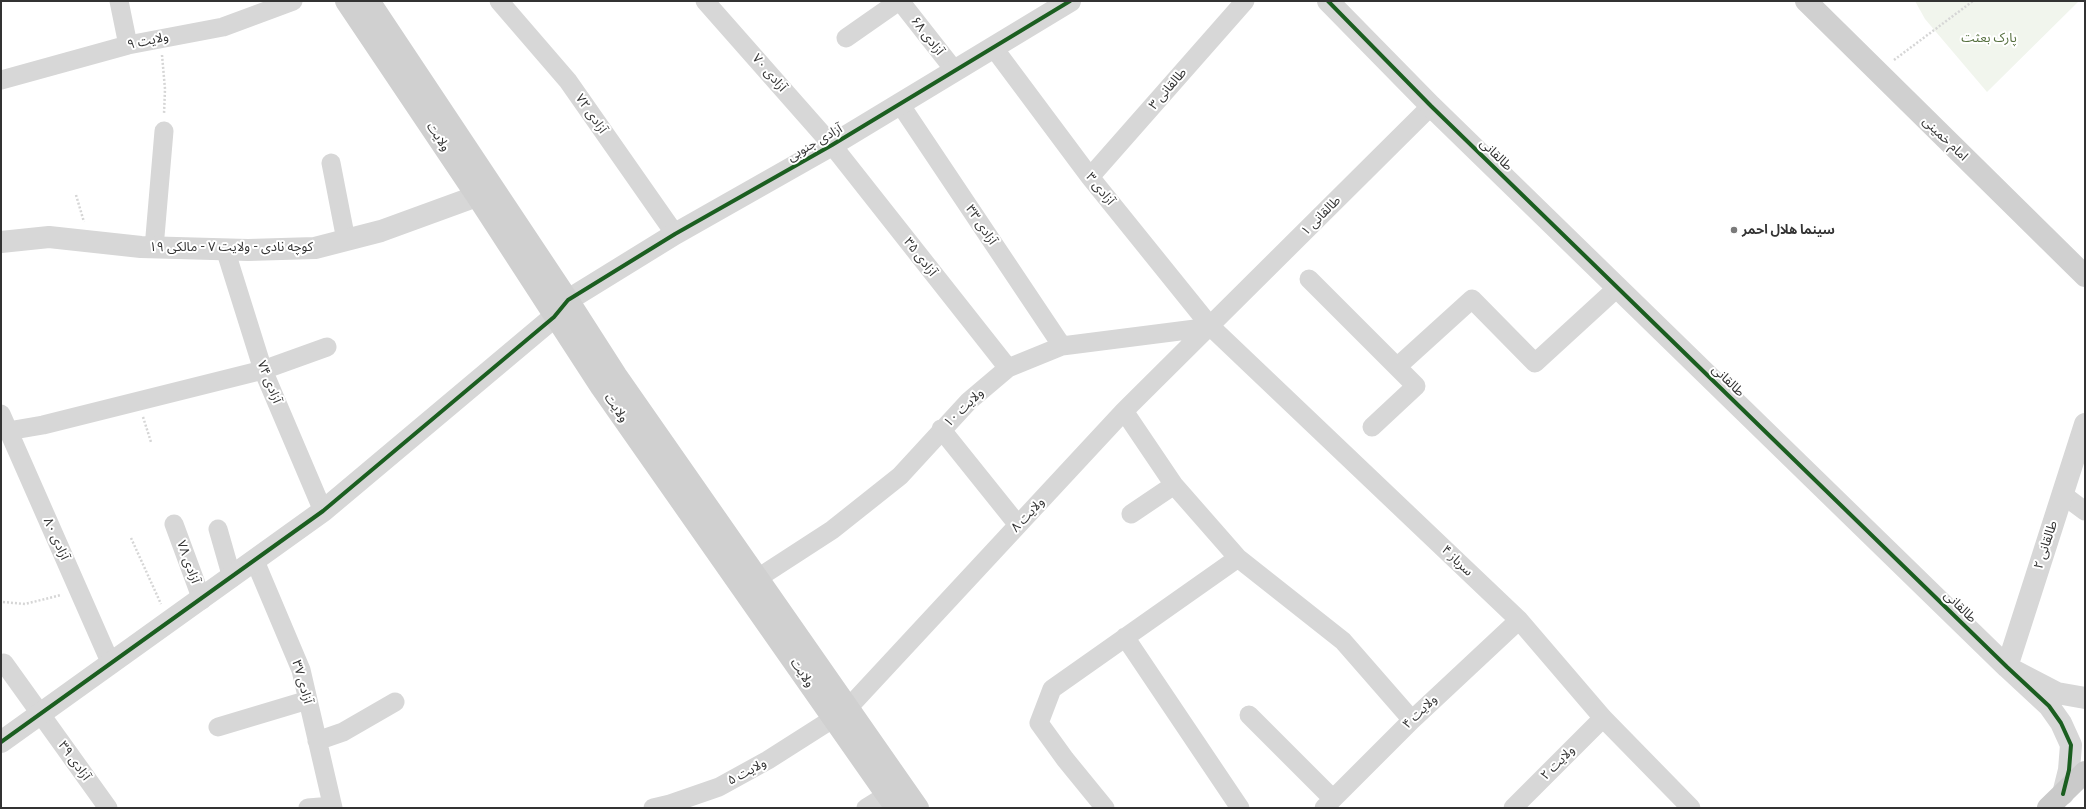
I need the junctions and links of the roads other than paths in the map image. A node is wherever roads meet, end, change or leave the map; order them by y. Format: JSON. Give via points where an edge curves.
{"nodes":[{"id":1,"x":119,"y":1,"type":"edge"},
{"id":2,"x":293,"y":1,"type":"edge"},
{"id":3,"x":346,"y":1,"type":"edge"},
{"id":4,"x":370,"y":1,"type":"edge"},
{"id":5,"x":499,"y":1,"type":"edge"},
{"id":6,"x":705,"y":1,"type":"edge"},
{"id":7,"x":899,"y":1,"type":"edge"},
{"id":8,"x":1070,"y":1,"type":"edge"},
{"id":9,"x":1245,"y":1,"type":"edge"},
{"id":10,"x":1328,"y":1,"type":"edge"},
{"id":11,"x":1806,"y":1,"type":"edge"},
{"id":12,"x":846,"y":38,"type":"dead end"},
{"id":13,"x":128,"y":45,"type":"junction"},
{"id":14,"x":993,"y":47,"type":"junction"},
{"id":15,"x":955,"y":71,"type":"junction"},
{"id":16,"x":1,"y":80,"type":"edge"},
{"id":17,"x":900,"y":104,"type":"junction"},
{"id":18,"x":1431,"y":106,"type":"junction"},
{"id":19,"x":164,"y":131,"type":"road end"},
{"id":20,"x":832,"y":145,"type":"junction"},
{"id":21,"x":331,"y":163,"type":"dead end"},
{"id":22,"x":1090,"y":177,"type":"junction"},
{"id":23,"x":477,"y":196,"type":"junction"},
{"id":24,"x":675,"y":234,"type":"junction"},
{"id":25,"x":346,"y":240,"type":"junction"},
{"id":26,"x":1,"y":242,"type":"edge"},
{"id":27,"x":154,"y":248,"type":"junction"},
{"id":28,"x":225,"y":249,"type":"junction"},
{"id":29,"x":2085,"y":276,"type":"edge"},
{"id":30,"x":1309,"y":279,"type":"dead end"},
{"id":31,"x":1618,"y":287,"type":"junction"},
{"id":32,"x":568,"y":300,"type":"junction"},
{"id":33,"x":554,"y":317,"type":"junction"},
{"id":34,"x":1211,"y":326,"type":"junction"},
{"id":35,"x":1062,"y":346,"type":"junction"},
{"id":36,"x":328,"y":347,"type":"dead end"},
{"id":37,"x":1397,"y":367,"type":"junction"},
{"id":38,"x":1008,"y":368,"type":"junction"},
{"id":39,"x":263,"y":370,"type":"junction"},
{"id":40,"x":1124,"y":412,"type":"junction"},
{"id":41,"x":2085,"y":424,"type":"edge"},
{"id":42,"x":1372,"y":427,"type":"dead end"},
{"id":43,"x":941,"y":429,"type":"junction"},
{"id":44,"x":6,"y":437,"type":"edge"},
{"id":45,"x":1174,"y":485,"type":"junction"},
{"id":46,"x":2062,"y":494,"type":"junction"},
{"id":47,"x":323,"y":511,"type":"junction"},
{"id":48,"x":2085,"y":512,"type":"edge"},
{"id":49,"x":1131,"y":514,"type":"dead end"},
{"id":50,"x":174,"y":524,"type":"dead end"},
{"id":51,"x":1018,"y":525,"type":"junction"},
{"id":52,"x":218,"y":529,"type":"dead end"},
{"id":53,"x":1238,"y":558,"type":"junction"},
{"id":54,"x":255,"y":561,"type":"junction"},
{"id":55,"x":232,"y":578,"type":"junction"},
{"id":56,"x":758,"y":578,"type":"junction"},
{"id":57,"x":202,"y":600,"type":"junction"},
{"id":58,"x":1519,"y":620,"type":"junction"},
{"id":59,"x":1125,"y":637,"type":"junction"},
{"id":60,"x":4,"y":663,"type":"dead end"},
{"id":61,"x":111,"y":664,"type":"junction"},
{"id":62,"x":2007,"y":667,"type":"junction"},
{"id":63,"x":2085,"y":698,"type":"edge"},
{"id":64,"x":308,"y":700,"type":"junction"},
{"id":65,"x":395,"y":702,"type":"dead end"},
{"id":66,"x":841,"y":712,"type":"junction"},
{"id":67,"x":40,"y":715,"type":"junction"},
{"id":68,"x":1250,"y":715,"type":"dead end"},
{"id":69,"x":1603,"y":718,"type":"junction"},
{"id":70,"x":1412,"y":720,"type":"junction"},
{"id":71,"x":218,"y":727,"type":"dead end"},
{"id":72,"x":317,"y":741,"type":"junction"},
{"id":73,"x":1,"y":742,"type":"edge"},
{"id":74,"x":2085,"y":772,"type":"edge"},
{"id":75,"x":891,"y":801,"type":"edge"},
{"id":76,"x":2056,"y":801,"type":"edge"},
{"id":77,"x":1328,"y":803,"type":"edge"},
{"id":78,"x":332,"y":807,"type":"edge"},
{"id":79,"x":108,"y":808,"type":"edge"},
{"id":80,"x":308,"y":808,"type":"edge"},
{"id":81,"x":652,"y":808,"type":"edge"},
{"id":82,"x":866,"y":808,"type":"edge"},
{"id":83,"x":918,"y":808,"type":"edge"},
{"id":84,"x":1106,"y":808,"type":"edge"},
{"id":85,"x":1240,"y":808,"type":"edge"},
{"id":86,"x":1513,"y":808,"type":"edge"},
{"id":87,"x":1690,"y":808,"type":"edge"}],
"edges":[{"from":1,"to":13,"type":"street"},
{"from":2,"to":13,"type":"street","name":"ولایت ۹","via":[[223,27]]},
{"from":3,"to":23,"type":"main road","name":"ولایت"},
{"from":4,"to":32,"type":"main road","name":"ولایت"},
{"from":5,"to":24,"type":"street","name":"آزادی ۷۲","via":[[568,81]]},
{"from":6,"to":20,"type":"street","name":"آزادی ۷۰"},
{"from":7,"to":12,"type":"street"},
{"from":7,"to":15,"type":"street","name":"آزادی ۶۸"},
{"from":8,"to":14,"type":"street","name":"آزادی جنوبی"},
{"from":9,"to":22,"type":"street","name":"طالقانی ۳"},
{"from":10,"to":18,"type":"street","name":"طالقانی"},
{"from":11,"to":29,"type":"main road","name":"امام خمینی"},
{"from":13,"to":16,"type":"street","name":"ولایت ۹"},
{"from":14,"to":15,"type":"street","name":"آزادی جنوبی"},
{"from":14,"to":22,"type":"street","name":"آزادی ۳"},
{"from":15,"to":17,"type":"street","name":"آزادی جنوبی"},
{"from":17,"to":20,"type":"street","name":"آزادی جنوبی"},
{"from":17,"to":35,"type":"street","name":"آزادی ۳۳"},
{"from":18,"to":31,"type":"street","name":"طالقانی"},
{"from":18,"to":34,"type":"street","name":"طالقانی ۱"},
{"from":19,"to":27,"type":"street"},
{"from":20,"to":24,"type":"street","name":"آزادی جنوبی"},
{"from":20,"to":38,"type":"street","name":"آزادی ۳۵"},
{"from":21,"to":25,"type":"street"},
{"from":22,"to":34,"type":"street","name":"آزادی ۳"},
{"from":23,"to":25,"type":"street","name":"کوچه نادی - ولایت ۷ - مالکی ۱۹","via":[[381,231]]},
{"from":23,"to":33,"type":"main road","name":"ولایت"},
{"from":24,"to":32,"type":"street","name":"آزادی جنوبی"},
{"from":25,"to":28,"type":"street","name":"کوچه نادی - ولایت ۷ - مالکی ۱۹","via":[[315,248]]},
{"from":26,"to":27,"type":"street","name":"کوچه نادی - ولایت ۷ - مالکی ۱۹","via":[[49,237]]},
{"from":27,"to":28,"type":"street","name":"کوچه نادی - ولایت ۷ - مالکی ۱۹"},
{"from":28,"to":39,"type":"street","name":"آزادی ۷۴"},
{"from":30,"to":37,"type":"street"},
{"from":31,"to":37,"type":"street","via":[[1535,363],[1472,299]]},
{"from":31,"to":62,"type":"street","name":"طالقانی"},
{"from":32,"to":33,"type":"street","name":"آزادی جنوبی"},
{"from":32,"to":56,"type":"main road","name":"ولایت","via":[[620,382]]},
{"from":33,"to":47,"type":"street","name":"آزادی جنوبی"},
{"from":33,"to":66,"type":"main road","name":"ولایت","via":[[601,387]]},
{"from":34,"to":35,"type":"street","name":"ولایت ۱۰"},
{"from":34,"to":40,"type":"street","name":"ولایت ۸"},
{"from":34,"to":58,"type":"street","name":"سرباز ۴"},
{"from":35,"to":38,"type":"street","name":"ولایت ۱۰"},
{"from":36,"to":39,"type":"street"},
{"from":37,"to":42,"type":"street","via":[[1416,386]]},
{"from":38,"to":43,"type":"street","name":"ولایت ۱۰"},
{"from":39,"to":44,"type":"street","via":[[43,425]]},
{"from":39,"to":47,"type":"street","name":"آزادی ۷۴"},
{"from":40,"to":45,"type":"street"},
{"from":40,"to":51,"type":"street","name":"ولایت ۸"},
{"from":41,"to":46,"type":"street","name":"طالقانی ۲"},
{"from":43,"to":51,"type":"street"},
{"from":43,"to":56,"type":"street","name":"ولایت ۱۰","via":[[900,476],[832,530]]},
{"from":44,"to":61,"type":"street","name":"آزادی ۸۰"},
{"from":45,"to":49,"type":"street"},
{"from":45,"to":53,"type":"street"},
{"from":46,"to":48,"type":"street"},
{"from":46,"to":62,"type":"street","name":"طالقانی ۲"},
{"from":47,"to":54,"type":"street","name":"آزادی جنوبی"},
{"from":50,"to":57,"type":"street","name":"آزادی ۷۸"},
{"from":51,"to":66,"type":"street","name":"ولایت ۸"},
{"from":52,"to":55,"type":"street"},
{"from":53,"to":59,"type":"street"},
{"from":53,"to":70,"type":"street","via":[[1343,641]]},
{"from":54,"to":55,"type":"street","name":"آزادی جنوبی"},
{"from":54,"to":64,"type":"street","name":"آزادی ۳۷","via":[[301,670]]},
{"from":55,"to":57,"type":"street","name":"آزادی جنوبی"},
{"from":56,"to":66,"type":"main road","name":"ولایت"},
{"from":57,"to":61,"type":"street","name":"آزادی جنوبی"},
{"from":58,"to":69,"type":"street","name":"سرباز ۴"},
{"from":58,"to":70,"type":"street","name":"ولایت ۴"},
{"from":59,"to":84,"type":"street","via":[[1052,689],[1039,723]]},
{"from":59,"to":85,"type":"street"},
{"from":60,"to":67,"type":"street","name":"آزادی ۳۹"},
{"from":61,"to":67,"type":"street","name":"آزادی جنوبی"},
{"from":62,"to":63,"type":"street","via":[[2057,693]]},
{"from":62,"to":76,"type":"street","name":"طالقانی","via":[[2049,706],[2061,723],[2071,745],[2069,770]]},
{"from":64,"to":71,"type":"street"},
{"from":64,"to":72,"type":"street","name":"آزادی ۳۷"},
{"from":65,"to":72,"type":"street","via":[[343,732]]},
{"from":66,"to":75,"type":"main road","name":"ولایت"},
{"from":66,"to":81,"type":"street","name":"ولایت ۵","via":[[768,760],[719,786]]},
{"from":66,"to":83,"type":"main road","name":"ولایت"},
{"from":67,"to":73,"type":"street","name":"آزادی جنوبی"},
{"from":67,"to":79,"type":"street","name":"آزادی ۳۹"},
{"from":68,"to":77,"type":"street"},
{"from":69,"to":86,"type":"street","name":"ولایت ۲"},
{"from":69,"to":87,"type":"street","name":"سرباز ۴"},
{"from":70,"to":77,"type":"street","name":"ولایت ۴"},
{"from":72,"to":78,"type":"street","name":"آزادی ۳۷"},
{"from":74,"to":76,"type":"main road"},
{"from":75,"to":82,"type":"street"},
{"from":78,"to":80,"type":"street"}]}
